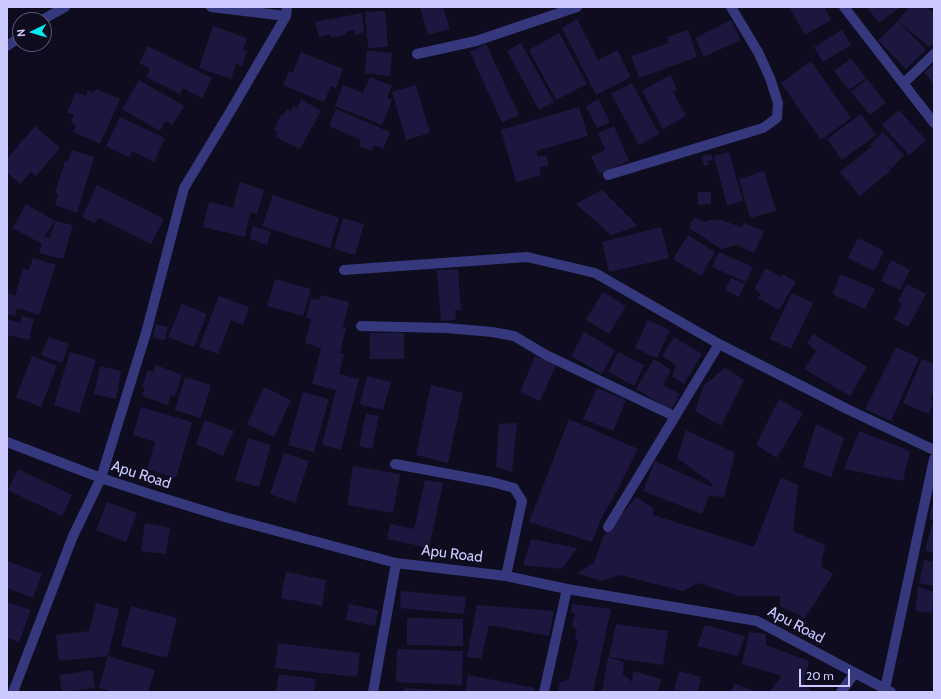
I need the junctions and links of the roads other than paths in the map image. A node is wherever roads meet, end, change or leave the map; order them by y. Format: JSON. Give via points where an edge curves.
{"nodes":[{"id":1,"x":65,"y":7,"type":"edge"},
{"id":2,"x":211,"y":7,"type":"edge"},
{"id":3,"x":577,"y":7,"type":"edge"},
{"id":4,"x":731,"y":7,"type":"edge"},
{"id":5,"x":844,"y":7,"type":"edge"},
{"id":6,"x":286,"y":12,"type":"edge"},
{"id":7,"x":52,"y":14,"type":"edge"},
{"id":8,"x":417,"y":54,"type":"dead end"},
{"id":9,"x":934,"y":54,"type":"edge"},
{"id":10,"x":904,"y":83,"type":"junction"},
{"id":11,"x":934,"y":123,"type":"edge"},
{"id":12,"x":608,"y":175,"type":"dead end"},
{"id":13,"x":344,"y":270,"type":"dead end"},
{"id":14,"x":361,"y":326,"type":"dead end"},
{"id":15,"x":719,"y":344,"type":"junction"},
{"id":16,"x":674,"y":416,"type":"junction"},
{"id":17,"x":7,"y":442,"type":"edge"},
{"id":18,"x":934,"y":450,"type":"edge"},
{"id":19,"x":934,"y":460,"type":"edge"},
{"id":20,"x":395,"y":464,"type":"dead end"},
{"id":21,"x":101,"y":478,"type":"junction"},
{"id":22,"x":608,"y":527,"type":"dead end"},
{"id":23,"x":396,"y":563,"type":"junction"},
{"id":24,"x":506,"y":576,"type":"junction"},
{"id":25,"x":567,"y":589,"type":"junction"},
{"id":26,"x":855,"y":673,"type":"junction"},
{"id":27,"x":888,"y":691,"type":"edge"},
{"id":28,"x":13,"y":692,"type":"edge"},
{"id":29,"x":374,"y":692,"type":"edge"},
{"id":30,"x":544,"y":692,"type":"edge"},
{"id":31,"x":841,"y":692,"type":"edge"}],
"edges":[{"from":1,"to":7,"type":"street"},
{"from":2,"to":6,"type":"street"},
{"from":3,"to":8,"type":"street","via":[[476,41]]},
{"from":4,"to":12,"type":"street","via":[[770,78],[778,103],[777,118],[763,128]]},
{"from":5,"to":10,"type":"street"},
{"from":6,"to":21,"type":"street","via":[[184,188],[146,333]]},
{"from":9,"to":10,"type":"street"},
{"from":10,"to":11,"type":"street"},
{"from":13,"to":15,"type":"street","via":[[527,258],[595,273]]},
{"from":14,"to":16,"type":"street","via":[[446,328],[514,336],[546,355]]},
{"from":15,"to":16,"type":"street"},
{"from":15,"to":18,"type":"street"},
{"from":16,"to":22,"type":"street"},
{"from":17,"to":21,"type":"street","name":"Apu Road"},
{"from":19,"to":27,"type":"street"},
{"from":20,"to":24,"type":"street","via":[[514,488],[522,501]]},
{"from":21,"to":23,"type":"street","name":"Apu Road","via":[[228,518]]},
{"from":21,"to":28,"type":"street","via":[[72,536]]},
{"from":23,"to":24,"type":"street","name":"Apu Road"},
{"from":23,"to":29,"type":"street"},
{"from":24,"to":25,"type":"street","name":"Apu Road"},
{"from":25,"to":26,"type":"street","name":"Apu Road","via":[[756,621]]},
{"from":25,"to":30,"type":"street"},
{"from":26,"to":27,"type":"street","name":"Apu Road"},
{"from":26,"to":31,"type":"street"}]}
